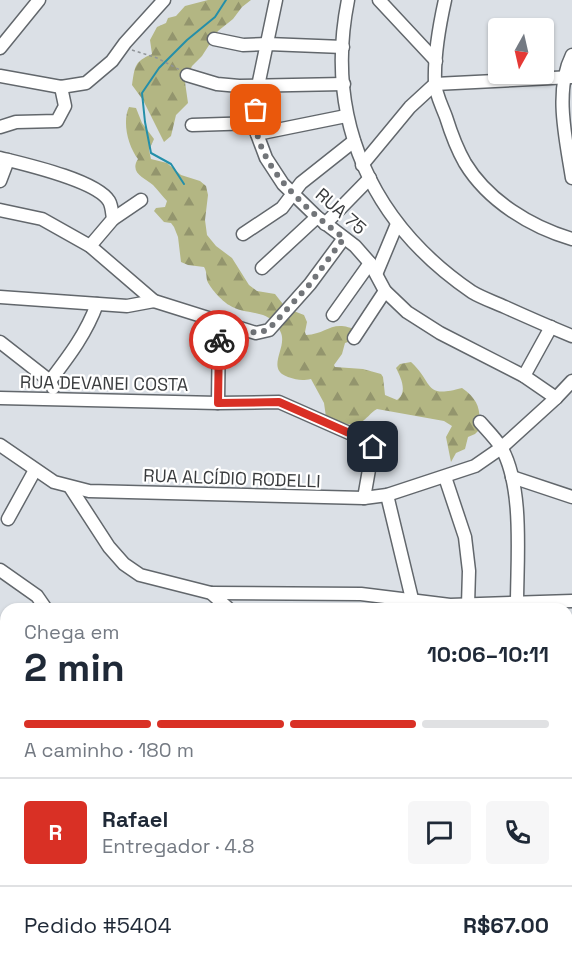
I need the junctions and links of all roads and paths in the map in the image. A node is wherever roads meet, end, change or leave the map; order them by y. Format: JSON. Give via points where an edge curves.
{"nodes":[{"id":1,"x":39,"y":0,"type":"edge"},
{"id":2,"x":164,"y":0,"type":"edge"},
{"id":3,"x":276,"y":0,"type":"edge"},
{"id":4,"x":348,"y":0,"type":"edge"},
{"id":5,"x":379,"y":0,"type":"edge"},
{"id":6,"x":445,"y":0,"type":"edge"},
{"id":7,"x":214,"y":39,"type":"dead end"},
{"id":8,"x":125,"y":43,"type":"junction"},
{"id":9,"x":268,"y":45,"type":"junction"},
{"id":10,"x":343,"y":47,"type":"junction"},
{"id":11,"x":0,"y":48,"type":"edge"},
{"id":12,"x":572,"y":55,"type":"edge"},
{"id":13,"x":436,"y":61,"type":"junction"},
{"id":14,"x":174,"y":66,"type":"dead end"},
{"id":15,"x":187,"y":75,"type":"dead end"},
{"id":16,"x":0,"y":76,"type":"edge"},
{"id":17,"x":568,"y":77,"type":"edge"},
{"id":18,"x":344,"y":84,"type":"junction"},
{"id":19,"x":435,"y":84,"type":"junction"},
{"id":20,"x":258,"y":86,"type":"junction"},
{"id":21,"x":61,"y":87,"type":"junction"},
{"id":22,"x":346,"y":116,"type":"junction"},
{"id":23,"x":192,"y":125,"type":"dead end"},
{"id":24,"x":0,"y":127,"type":"edge"},
{"id":25,"x":257,"y":129,"type":"junction"},
{"id":26,"x":354,"y":141,"type":"junction"},
{"id":27,"x":4,"y":159,"type":"edge"},
{"id":28,"x":362,"y":165,"type":"junction"},
{"id":29,"x":370,"y":178,"type":"junction"},
{"id":30,"x":572,"y":178,"type":"edge"},
{"id":31,"x":0,"y":181,"type":"edge"},
{"id":32,"x":294,"y":193,"type":"junction"},
{"id":33,"x":141,"y":200,"type":"dead end"},
{"id":34,"x":0,"y":210,"type":"edge"},
{"id":35,"x":113,"y":219,"type":"junction"},
{"id":36,"x":321,"y":221,"type":"junction"},
{"id":37,"x":397,"y":224,"type":"junction"},
{"id":38,"x":243,"y":234,"type":"dead end"},
{"id":39,"x":344,"y":238,"type":"junction"},
{"id":40,"x":572,"y":239,"type":"edge"},
{"id":41,"x":90,"y":246,"type":"junction"},
{"id":42,"x":373,"y":267,"type":"junction"},
{"id":43,"x":262,"y":268,"type":"dead end"},
{"id":44,"x":386,"y":291,"type":"junction"},
{"id":45,"x":0,"y":297,"type":"edge"},
{"id":46,"x":154,"y":301,"type":"junction"},
{"id":47,"x":97,"y":304,"type":"junction"},
{"id":48,"x":333,"y":315,"type":"dead end"},
{"id":49,"x":219,"y":322,"type":"junction"},
{"id":50,"x":551,"y":327,"type":"junction"},
{"id":51,"x":572,"y":336,"type":"edge"},
{"id":52,"x":354,"y":338,"type":"dead end"},
{"id":53,"x":0,"y":342,"type":"edge"},
{"id":54,"x":524,"y":376,"type":"junction"},
{"id":55,"x":50,"y":381,"type":"junction"},
{"id":56,"x":572,"y":381,"type":"edge"},
{"id":57,"x":0,"y":398,"type":"edge"},
{"id":58,"x":556,"y":398,"type":"junction"},
{"id":59,"x":58,"y":399,"type":"junction"},
{"id":60,"x":218,"y":403,"type":"junction"},
{"id":61,"x":480,"y":422,"type":"dead end"},
{"id":62,"x":0,"y":445,"type":"edge"},
{"id":63,"x":501,"y":448,"type":"junction"},
{"id":64,"x":35,"y":470,"type":"junction"},
{"id":65,"x":445,"y":477,"type":"junction"},
{"id":66,"x":512,"y":477,"type":"junction"},
{"id":67,"x":70,"y":487,"type":"junction"},
{"id":68,"x":387,"y":495,"type":"junction"},
{"id":69,"x":572,"y":497,"type":"edge"},
{"id":70,"x":364,"y":498,"type":"junction"},
{"id":71,"x":8,"y":519,"type":"dead end"},
{"id":72,"x":0,"y":570,"type":"edge"},
{"id":73,"x":0,"y":583,"type":"edge"},
{"id":74,"x":20,"y":583,"type":"junction"},
{"id":75,"x":211,"y":593,"type":"junction"},
{"id":76,"x":412,"y":599,"type":"junction"},
{"id":77,"x":572,"y":601,"type":"edge"},
{"id":78,"x":42,"y":603,"type":"edge"},
{"id":79,"x":222,"y":603,"type":"edge"},
{"id":80,"x":442,"y":603,"type":"edge"},
{"id":81,"x":468,"y":603,"type":"edge"},
{"id":82,"x":517,"y":603,"type":"edge"},
{"id":83,"x":535,"y":603,"type":"edge"}],
"edges":[{"from":1,"to":11,"type":"street"},
{"from":2,"to":8,"type":"street"},
{"from":3,"to":9,"type":"street","name":"RUA 75"},
{"from":4,"to":10,"type":"street"},
{"from":5,"to":13,"type":"street"},
{"from":6,"to":13,"type":"street"},
{"from":7,"to":9,"type":"street"},
{"from":8,"to":14,"type":"path","via":[[139,53]]},
{"from":8,"to":21,"type":"street","via":[[112,61],[86,83]]},
{"from":9,"to":10,"type":"street"},
{"from":9,"to":20,"type":"street","name":"RUA 75"},
{"from":10,"to":18,"type":"street"},
{"from":12,"to":17,"type":"street"},
{"from":13,"to":19,"type":"street"},
{"from":15,"to":20,"type":"street","via":[[217,84]]},
{"from":16,"to":21,"type":"street"},
{"from":17,"to":19,"type":"street"},
{"from":17,"to":30,"type":"street","via":[[564,123]]},
{"from":18,"to":20,"type":"street"},
{"from":18,"to":22,"type":"street"},
{"from":19,"to":28,"type":"street","via":[[410,107]]},
{"from":19,"to":40,"type":"street","via":[[453,138],[476,177],[517,214]]},
{"from":20,"to":25,"type":"street","name":"RUA 75"},
{"from":21,"to":24,"type":"street","via":[[65,106],[57,121],[16,122]]},
{"from":22,"to":25,"type":"street"},
{"from":22,"to":26,"type":"street"},
{"from":23,"to":25,"type":"street"},
{"from":25,"to":32,"type":"street","name":"RUA 75","via":[[266,158]]},
{"from":26,"to":28,"type":"street"},
{"from":26,"to":32,"type":"street"},
{"from":27,"to":31,"type":"street"},
{"from":27,"to":35,"type":"street","via":[[56,173],[99,191],[110,202]]},
{"from":28,"to":29,"type":"street"},
{"from":29,"to":36,"type":"street"},
{"from":29,"to":37,"type":"street"},
{"from":32,"to":36,"type":"street","name":"RUA 75"},
{"from":32,"to":38,"type":"street","via":[[282,208]]},
{"from":33,"to":35,"type":"street"},
{"from":34,"to":41,"type":"street","via":[[42,219]]},
{"from":35,"to":41,"type":"street"},
{"from":36,"to":39,"type":"street","name":"RUA 75"},
{"from":36,"to":43,"type":"street"},
{"from":37,"to":42,"type":"street"},
{"from":37,"to":50,"type":"street","via":[[417,247],[474,293]]},
{"from":39,"to":42,"type":"street","name":"RUA 75"},
{"from":39,"to":49,"type":"street","via":[[310,284],[266,330],[256,333]]},
{"from":41,"to":46,"type":"street"},
{"from":42,"to":44,"type":"street","name":"RUA 75"},
{"from":42,"to":48,"type":"street"},
{"from":44,"to":52,"type":"street"},
{"from":44,"to":54,"type":"street","name":"RUA 75","via":[[407,312],[440,333]]},
{"from":45,"to":47,"type":"street"},
{"from":46,"to":47,"type":"street","via":[[127,306]]},
{"from":46,"to":49,"type":"street"},
{"from":47,"to":55,"type":"street","via":[[90,324]]},
{"from":49,"to":60,"type":"street"},
{"from":50,"to":51,"type":"street"},
{"from":50,"to":54,"type":"street"},
{"from":53,"to":55,"type":"street"},
{"from":54,"to":58,"type":"street","name":"RUA 75"},
{"from":55,"to":59,"type":"street"},
{"from":56,"to":58,"type":"street","name":"RUA ALCÍDIO RODELLI"},
{"from":57,"to":59,"type":"street","name":"RUA DEVANEI COSTA"},
{"from":58,"to":63,"type":"street","name":"RUA ALCÍDIO RODELLI"},
{"from":59,"to":60,"type":"street","name":"RUA DEVANEI COSTA"},
{"from":60,"to":70,"type":"street","name":"RUA DEVANEI COSTA","via":[[279,402],[365,440],[373,447]]},
{"from":61,"to":63,"type":"street"},
{"from":62,"to":64,"type":"street","name":"RUA ALCÍDIO RODELLI"},
{"from":63,"to":65,"type":"street","name":"RUA ALCÍDIO RODELLI","via":[[475,466]]},
{"from":63,"to":66,"type":"street"},
{"from":64,"to":67,"type":"street","name":"RUA ALCÍDIO RODELLI"},
{"from":64,"to":71,"type":"street"},
{"from":65,"to":68,"type":"street","name":"RUA ALCÍDIO RODELLI"},
{"from":65,"to":81,"type":"street","via":[[465,537]]},
{"from":66,"to":69,"type":"street"},
{"from":66,"to":82,"type":"street","via":[[516,499]]},
{"from":67,"to":70,"type":"street","name":"RUA ALCÍDIO RODELLI","via":[[89,491]]},
{"from":67,"to":75,"type":"street","via":[[124,564],[140,575]]},
{"from":68,"to":70,"type":"street","name":"RUA ALCÍDIO RODELLI"},
{"from":68,"to":76,"type":"street"},
{"from":72,"to":74,"type":"street"},
{"from":73,"to":74,"type":"street"},
{"from":74,"to":78,"type":"street"},
{"from":75,"to":76,"type":"street","via":[[361,594]]},
{"from":75,"to":79,"type":"street"},
{"from":76,"to":80,"type":"street"},
{"from":77,"to":83,"type":"street"}]}
